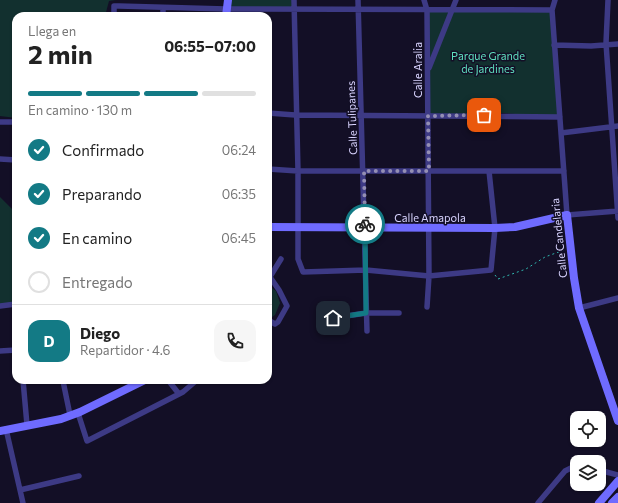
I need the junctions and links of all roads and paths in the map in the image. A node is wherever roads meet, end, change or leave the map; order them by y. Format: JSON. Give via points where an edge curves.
{"nodes":[{"id":1,"x":228,"y":0,"type":"edge"},
{"id":2,"x":294,"y":0,"type":"edge"},
{"id":3,"x":358,"y":0,"type":"edge"},
{"id":4,"x":424,"y":0,"type":"edge"},
{"id":5,"x":456,"y":0,"type":"edge"},
{"id":6,"x":554,"y":0,"type":"edge"},
{"id":7,"x":608,"y":0,"type":"edge"},
{"id":8,"x":163,"y":8,"type":"junction"},
{"id":9,"x":294,"y":10,"type":"junction"},
{"id":10,"x":358,"y":10,"type":"junction"},
{"id":11,"x":427,"y":10,"type":"junction"},
{"id":12,"x":452,"y":10,"type":"junction"},
{"id":13,"x":552,"y":10,"type":"junction"},
{"id":14,"x":114,"y":12,"type":"edge"},
{"id":15,"x":163,"y":12,"type":"edge"},
{"id":16,"x":213,"y":12,"type":"edge"},
{"id":17,"x":226,"y":12,"type":"edge"},
{"id":18,"x":249,"y":12,"type":"edge"},
{"id":19,"x":618,"y":44,"type":"edge"},
{"id":20,"x":554,"y":45,"type":"junction"},
{"id":21,"x":606,"y":45,"type":"junction"},
{"id":22,"x":428,"y":72,"type":"junction"},
{"id":23,"x":272,"y":113,"type":"edge"},
{"id":24,"x":361,"y":114,"type":"junction"},
{"id":25,"x":295,"y":115,"type":"junction"},
{"id":26,"x":428,"y":116,"type":"junction"},
{"id":27,"x":560,"y":117,"type":"junction"},
{"id":28,"x":0,"y":122,"type":"edge"},
{"id":29,"x":12,"y":122,"type":"edge"},
{"id":30,"x":612,"y":126,"type":"junction"},
{"id":31,"x":618,"y":126,"type":"edge"},
{"id":32,"x":561,"y":133,"type":"junction"},
{"id":33,"x":0,"y":159,"type":"edge"},
{"id":34,"x":12,"y":160,"type":"edge"},
{"id":35,"x":272,"y":169,"type":"edge"},
{"id":36,"x":298,"y":171,"type":"junction"},
{"id":37,"x":364,"y":171,"type":"junction"},
{"id":38,"x":429,"y":171,"type":"junction"},
{"id":39,"x":489,"y":171,"type":"junction"},
{"id":40,"x":564,"y":171,"type":"junction"},
{"id":41,"x":618,"y":211,"type":"edge"},
{"id":42,"x":567,"y":215,"type":"junction"},
{"id":43,"x":618,"y":218,"type":"edge"},
{"id":44,"x":297,"y":227,"type":"junction"},
{"id":45,"x":272,"y":228,"type":"edge"},
{"id":46,"x":365,"y":228,"type":"junction"},
{"id":47,"x":495,"y":228,"type":"junction"},
{"id":48,"x":429,"y":229,"type":"junction"},
{"id":49,"x":571,"y":248,"type":"junction"},
{"id":50,"x":281,"y":259,"type":"dead end"},
{"id":51,"x":366,"y":270,"type":"junction"},
{"id":52,"x":491,"y":270,"type":"junction"},
{"id":53,"x":272,"y":274,"type":"edge"},
{"id":54,"x":429,"y":276,"type":"junction"},
{"id":55,"x":272,"y":282,"type":"edge"},
{"id":56,"x":618,"y":298,"type":"edge"},
{"id":57,"x":12,"y":304,"type":"edge"},
{"id":58,"x":0,"y":306,"type":"edge"},
{"id":59,"x":427,"y":308,"type":"dead end"},
{"id":60,"x":579,"y":308,"type":"junction"},
{"id":61,"x":366,"y":313,"type":"junction"},
{"id":62,"x":399,"y":313,"type":"dead end"},
{"id":63,"x":333,"y":318,"type":"dead end"},
{"id":64,"x":272,"y":322,"type":"edge"},
{"id":65,"x":367,"y":331,"type":"dead end"},
{"id":66,"x":12,"y":350,"type":"edge"},
{"id":67,"x":0,"y":351,"type":"edge"},
{"id":68,"x":23,"y":384,"type":"edge"},
{"id":69,"x":63,"y":384,"type":"edge"},
{"id":70,"x":137,"y":384,"type":"edge"},
{"id":71,"x":171,"y":384,"type":"edge"},
{"id":72,"x":192,"y":384,"type":"edge"},
{"id":73,"x":179,"y":394,"type":"junction"},
{"id":74,"x":74,"y":414,"type":"junction"},
{"id":75,"x":618,"y":421,"type":"edge"},
{"id":76,"x":27,"y":425,"type":"junction"},
{"id":77,"x":3,"y":430,"type":"edge"},
{"id":78,"x":570,"y":468,"type":"edge"},
{"id":79,"x":606,"y":472,"type":"edge"},
{"id":80,"x":618,"y":475,"type":"edge"},
{"id":81,"x":79,"y":476,"type":"dead end"},
{"id":82,"x":618,"y":481,"type":"edge"},
{"id":83,"x":20,"y":490,"type":"junction"},
{"id":84,"x":618,"y":497,"type":"edge"},
{"id":85,"x":23,"y":503,"type":"edge"},
{"id":86,"x":538,"y":503,"type":"edge"},
{"id":87,"x":599,"y":503,"type":"edge"},
{"id":88,"x":612,"y":503,"type":"edge"}],
"edges":[{"from":1,"to":17,"type":"street"},
{"from":2,"to":9,"type":"street"},
{"from":3,"to":10,"type":"street","name":"Calle Tulipanes"},
{"from":4,"to":11,"type":"street","name":"Calle Aralia"},
{"from":5,"to":12,"type":"street"},
{"from":6,"to":13,"type":"street","name":"Calle Candelaria"},
{"from":7,"to":21,"type":"street"},
{"from":8,"to":14,"type":"street","via":[[114,6]]},
{"from":8,"to":15,"type":"street"},
{"from":8,"to":16,"type":"street"},
{"from":9,"to":10,"type":"street"},
{"from":9,"to":18,"type":"street"},
{"from":9,"to":25,"type":"street"},
{"from":10,"to":11,"type":"street"},
{"from":10,"to":24,"type":"street","name":"Calle Tulipanes"},
{"from":11,"to":12,"type":"street"},
{"from":11,"to":22,"type":"street","name":"Calle Aralia"},
{"from":12,"to":13,"type":"street"},
{"from":12,"to":22,"type":"street"},
{"from":13,"to":20,"type":"street","name":"Calle Candelaria"},
{"from":19,"to":21,"type":"street"},
{"from":20,"to":21,"type":"street"},
{"from":20,"to":27,"type":"street","name":"Calle Candelaria"},
{"from":21,"to":30,"type":"street"},
{"from":22,"to":26,"type":"street","name":"Calle Aralia"},
{"from":23,"to":25,"type":"street"},
{"from":24,"to":25,"type":"street"},
{"from":24,"to":26,"type":"street"},
{"from":24,"to":37,"type":"street","name":"Calle Tulipanes"},
{"from":25,"to":36,"type":"street"},
{"from":26,"to":27,"type":"street"},
{"from":26,"to":38,"type":"street","name":"Calle Aralia"},
{"from":27,"to":32,"type":"street","name":"Calle Candelaria"},
{"from":28,"to":29,"type":"street"},
{"from":30,"to":31,"type":"street"},
{"from":30,"to":32,"type":"street"},
{"from":30,"to":41,"type":"street"},
{"from":32,"to":40,"type":"street","name":"Calle Candelaria"},
{"from":33,"to":34,"type":"street"},
{"from":35,"to":36,"type":"street"},
{"from":36,"to":37,"type":"street"},
{"from":36,"to":44,"type":"street"},
{"from":37,"to":38,"type":"street"},
{"from":37,"to":46,"type":"street","name":"Calle Tulipanes"},
{"from":38,"to":39,"type":"street"},
{"from":38,"to":48,"type":"street","name":"Calle Aralia"},
{"from":39,"to":40,"type":"street"},
{"from":39,"to":47,"type":"street"},
{"from":40,"to":42,"type":"street","name":"Calle Candelaria"},
{"from":41,"to":42,"type":"street"},
{"from":41,"to":43,"type":"street"},
{"from":42,"to":47,"type":"street","name":"Calle Amapola","via":[[514,227]]},
{"from":42,"to":49,"type":"street","name":"Calle Candelaria"},
{"from":44,"to":45,"type":"street","name":"Calle Amapola"},
{"from":44,"to":46,"type":"street","name":"Calle Amapola"},
{"from":44,"to":51,"type":"street","via":[[298,259],[303,272]]},
{"from":46,"to":48,"type":"street","name":"Calle Amapola"},
{"from":46,"to":51,"type":"street","name":"Calle Tulipanes"},
{"from":47,"to":48,"type":"street","name":"Calle Amapola"},
{"from":47,"to":52,"type":"street"},
{"from":48,"to":54,"type":"street","name":"Calle Aralia"},
{"from":49,"to":52,"type":"path","via":[[498,279]]},
{"from":49,"to":60,"type":"street","name":"Calle Candelaria"},
{"from":50,"to":53,"type":"street"},
{"from":51,"to":54,"type":"street"},
{"from":51,"to":61,"type":"street","name":"Calle Tulipanes"},
{"from":52,"to":54,"type":"street"},
{"from":54,"to":59,"type":"street","name":"Calle Aralia"},
{"from":55,"to":64,"type":"street","via":[[287,306],[278,322]]},
{"from":56,"to":60,"type":"street"},
{"from":57,"to":58,"type":"street"},
{"from":60,"to":75,"type":"street","name":"Calle Candelaria"},
{"from":61,"to":62,"type":"street"},
{"from":61,"to":63,"type":"street"},
{"from":61,"to":65,"type":"street","name":"Calle Tulipanes"},
{"from":66,"to":67,"type":"street"},
{"from":68,"to":76,"type":"street"},
{"from":69,"to":74,"type":"street"},
{"from":70,"to":74,"type":"street"},
{"from":71,"to":73,"type":"street"},
{"from":72,"to":73,"type":"street"},
{"from":73,"to":74,"type":"street","via":[[87,441]]},
{"from":74,"to":76,"type":"street"},
{"from":76,"to":77,"type":"street"},
{"from":77,"to":83,"type":"street"},
{"from":78,"to":86,"type":"street"},
{"from":79,"to":80,"type":"street"},
{"from":81,"to":83,"type":"street"},
{"from":82,"to":87,"type":"street"},
{"from":83,"to":85,"type":"street"},
{"from":84,"to":88,"type":"street"}]}
